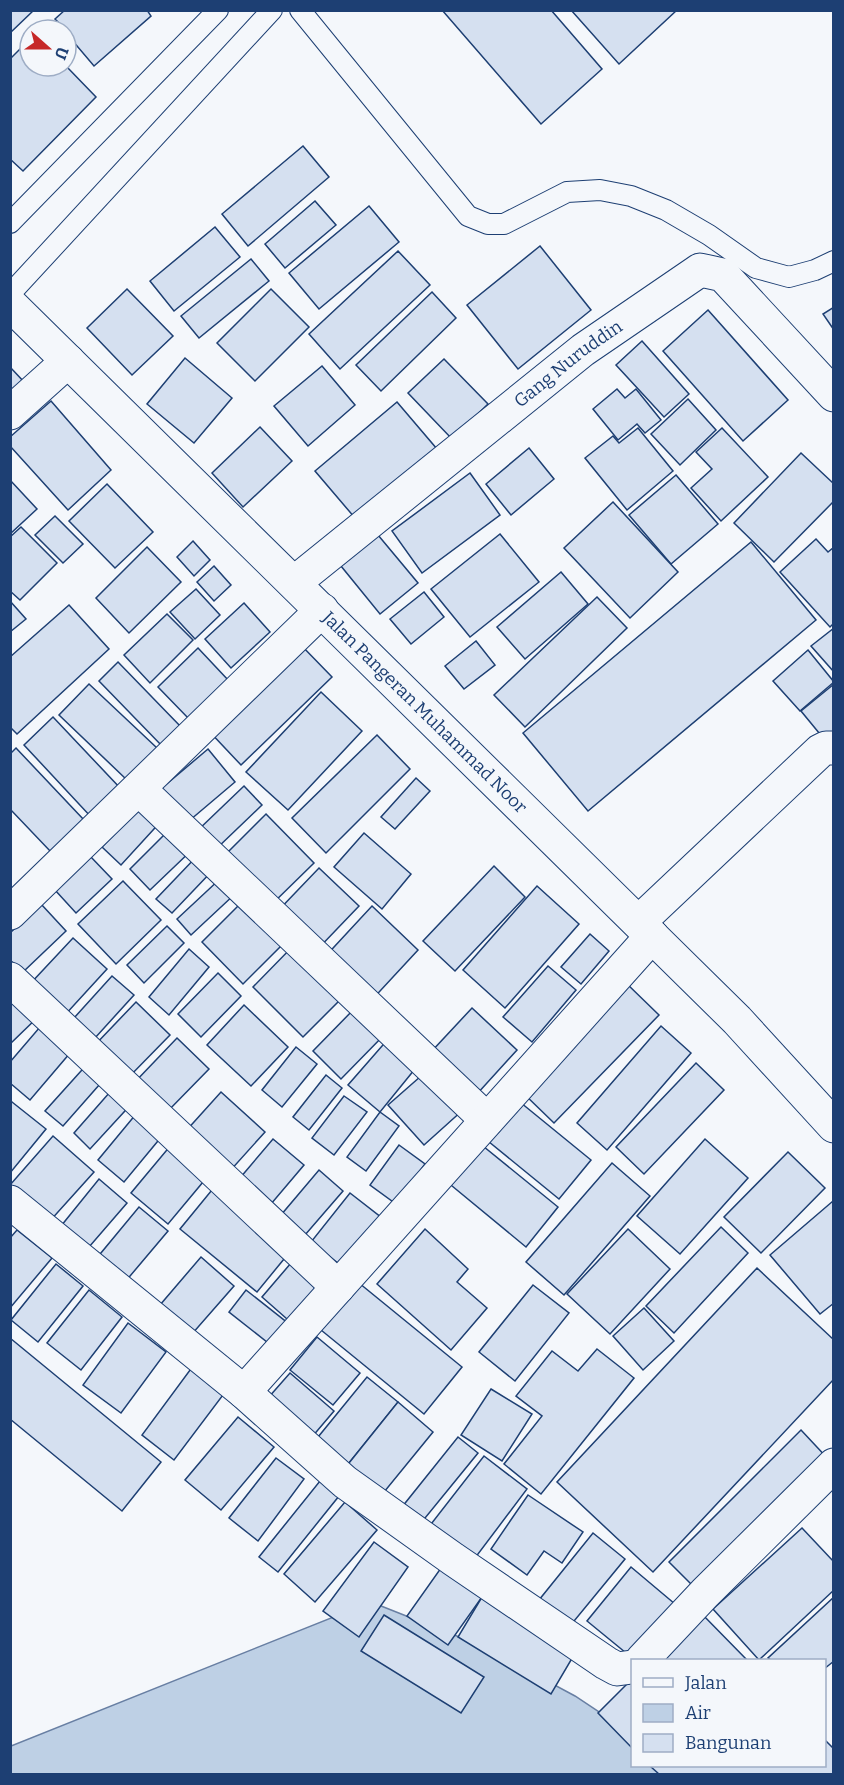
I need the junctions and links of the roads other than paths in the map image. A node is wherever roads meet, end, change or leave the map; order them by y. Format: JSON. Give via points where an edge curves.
{"nodes":[{"id":1,"x":218,"y":10,"type":"edge"},
{"id":2,"x":272,"y":10,"type":"edge"},
{"id":3,"x":300,"y":10,"type":"edge"},
{"id":4,"x":10,"y":224,"type":"edge"},
{"id":5,"x":834,"y":261,"type":"edge"},
{"id":6,"x":10,"y":294,"type":"edge"},
{"id":7,"x":10,"y":304,"type":"edge"},
{"id":8,"x":68,"y":361,"type":"junction"},
{"id":9,"x":834,"y":395,"type":"edge"},
{"id":10,"x":10,"y":413,"type":"edge"},
{"id":11,"x":294,"y":583,"type":"junction"},
{"id":12,"x":322,"y":610,"type":"junction"},
{"id":13,"x":834,"y":748,"type":"edge"},
{"id":14,"x":139,"y":789,"type":"junction"},
{"id":15,"x":10,"y":913,"type":"edge"},
{"id":16,"x":646,"y":929,"type":"junction"},
{"id":17,"x":10,"y":979,"type":"edge"},
{"id":18,"x":487,"y":1120,"type":"junction"},
{"id":19,"x":834,"y":1126,"type":"edge"},
{"id":20,"x":10,"y":1202,"type":"edge"},
{"id":21,"x":338,"y":1287,"type":"junction"},
{"id":22,"x":244,"y":1392,"type":"junction"},
{"id":23,"x":834,"y":1465,"type":"edge"},
{"id":24,"x":643,"y":1659,"type":"edge"},
{"id":25,"x":631,"y":1666,"type":"edge"}],
"edges":[{"from":1,"to":4,"type":"lane"},
{"from":2,"to":6,"type":"lane"},
{"from":3,"to":5,"type":"lane","via":[[468,216],[488,224],[504,224],[567,192],[600,190],[631,196],[666,210],[756,268],[789,277]]},
{"from":7,"to":8,"type":"street","name":"Jalan Pangeran Muhammad Noor"},
{"from":8,"to":10,"type":"street"},
{"from":8,"to":11,"type":"street","name":"Jalan Pangeran Muhammad Noor"},
{"from":9,"to":11,"type":"street","name":"Gang Nuruddin","via":[[723,275],[700,270],[583,350]]},
{"from":11,"to":12,"type":"street","name":"Jalan Pangeran Muhammad Noor"},
{"from":12,"to":14,"type":"street"},
{"from":12,"to":16,"type":"street","name":"Jalan Pangeran Muhammad Noor"},
{"from":13,"to":16,"type":"street","via":[[820,751]]},
{"from":14,"to":15,"type":"street"},
{"from":14,"to":18,"type":"street"},
{"from":16,"to":18,"type":"street"},
{"from":16,"to":19,"type":"street","name":"Jalan Pangeran Muhammad Noor","via":[[737,1020]]},
{"from":17,"to":21,"type":"street"},
{"from":18,"to":21,"type":"street"},
{"from":20,"to":22,"type":"street"},
{"from":21,"to":22,"type":"street"},
{"from":22,"to":25,"type":"street","via":[[345,1482],[606,1663],[617,1669]]},
{"from":23,"to":24,"type":"street"}]}
